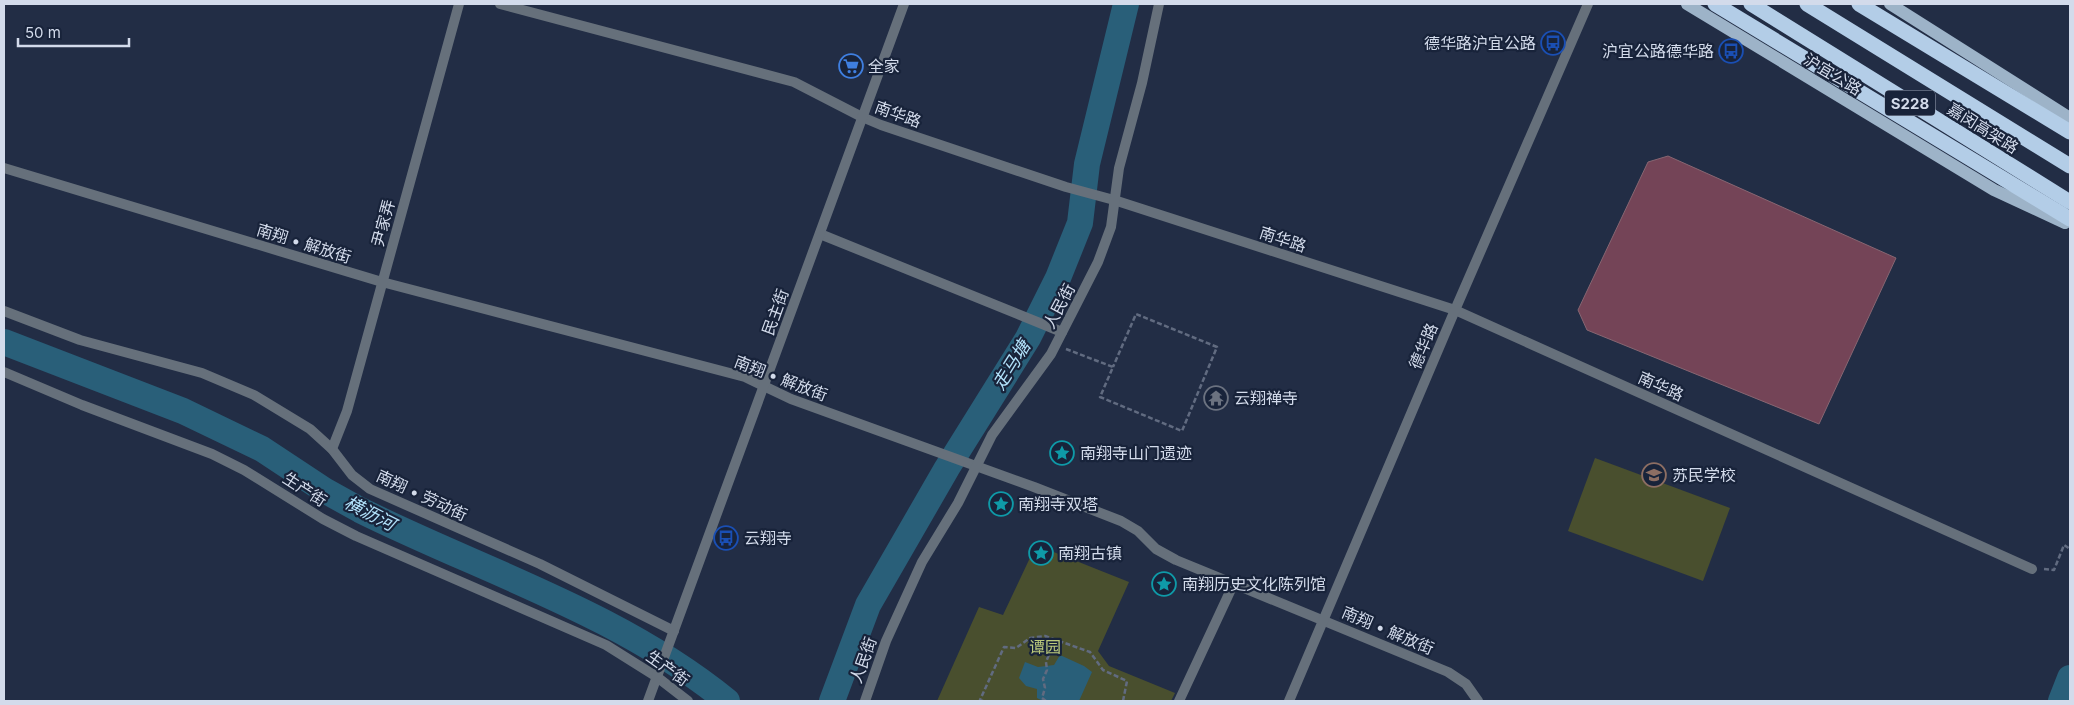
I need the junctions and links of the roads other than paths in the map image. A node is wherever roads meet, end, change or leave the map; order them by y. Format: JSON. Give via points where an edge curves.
{"nodes":[{"id":1,"x":459,"y":4,"type":"edge"},
{"id":2,"x":500,"y":4,"type":"edge"},
{"id":3,"x":904,"y":4,"type":"edge"},
{"id":4,"x":1159,"y":4,"type":"edge"},
{"id":5,"x":1588,"y":4,"type":"edge"},
{"id":6,"x":1687,"y":4,"type":"edge"},
{"id":7,"x":1715,"y":4,"type":"edge"},
{"id":8,"x":1751,"y":4,"type":"edge"},
{"id":9,"x":1807,"y":4,"type":"edge"},
{"id":10,"x":1859,"y":4,"type":"edge"},
{"id":11,"x":1890,"y":4,"type":"edge"},
{"id":12,"x":862,"y":117,"type":"junction"},
{"id":13,"x":2070,"y":118,"type":"edge"},
{"id":14,"x":2070,"y":132,"type":"edge"},
{"id":15,"x":2070,"y":166,"type":"edge"},
{"id":16,"x":4,"y":168,"type":"edge"},
{"id":17,"x":1114,"y":200,"type":"junction"},
{"id":18,"x":2070,"y":202,"type":"edge"},
{"id":19,"x":2070,"y":219,"type":"edge"},
{"id":20,"x":2070,"y":225,"type":"edge"},
{"id":21,"x":820,"y":234,"type":"junction"},
{"id":22,"x":382,"y":282,"type":"junction"},
{"id":23,"x":1454,"y":310,"type":"junction"},
{"id":24,"x":4,"y":311,"type":"edge"},
{"id":25,"x":1062,"y":332,"type":"junction"},
{"id":26,"x":4,"y":372,"type":"edge"},
{"id":27,"x":764,"y":386,"type":"junction"},
{"id":28,"x":332,"y":450,"type":"junction"},
{"id":29,"x":976,"y":466,"type":"junction"},
{"id":30,"x":2032,"y":569,"type":"road end"},
{"id":31,"x":1234,"y":583,"type":"junction"},
{"id":32,"x":1324,"y":620,"type":"junction"},
{"id":33,"x":674,"y":630,"type":"junction"},
{"id":34,"x":657,"y":677,"type":"junction"},
{"id":35,"x":648,"y":701,"type":"edge"},
{"id":36,"x":688,"y":701,"type":"edge"},
{"id":37,"x":865,"y":701,"type":"edge"},
{"id":38,"x":1179,"y":701,"type":"edge"},
{"id":39,"x":1289,"y":701,"type":"edge"},
{"id":40,"x":1478,"y":701,"type":"edge"}],
"edges":[{"from":1,"to":22,"type":"street","name":"尹家弄"},
{"from":2,"to":12,"type":"street","name":"南华路","via":[[794,82]]},
{"from":3,"to":12,"type":"street","name":"民主街"},
{"from":4,"to":17,"type":"street","name":"人民街"},
{"from":5,"to":23,"type":"street","name":"德华路"},
{"from":6,"to":20,"type":"main road","name":"沪宜公路","via":[[1994,190]]},
{"from":7,"to":19,"type":"highway"},
{"from":8,"to":18,"type":"highway","name":"嘉闵高架路","number":"S228"},
{"from":9,"to":15,"type":"highway","name":"嘉闵高架路","number":"S228"},
{"from":10,"to":14,"type":"highway"},
{"from":11,"to":13,"type":"main road"},
{"from":12,"to":17,"type":"street","name":"南华路","via":[[1066,187]]},
{"from":12,"to":21,"type":"street","name":"民主街"},
{"from":16,"to":22,"type":"street","name":"南翔 • 解放街"},
{"from":17,"to":23,"type":"street","name":"南华路"},
{"from":17,"to":25,"type":"street","name":"人民街","via":[[1107,241]]},
{"from":21,"to":25,"type":"street"},
{"from":21,"to":27,"type":"street","name":"民主街"},
{"from":22,"to":27,"type":"street","name":"南翔 • 解放街"},
{"from":22,"to":28,"type":"street","name":"尹家弄","via":[[347,410]]},
{"from":23,"to":30,"type":"street","name":"南华路"},
{"from":23,"to":32,"type":"street","name":"德华路"},
{"from":24,"to":28,"type":"street","name":"南翔 • 劳动街","via":[[80,340],[172,364],[230,385],[296,419]]},
{"from":25,"to":29,"type":"street","name":"人民街","via":[[1051,354],[1003,418]]},
{"from":26,"to":34,"type":"street","name":"生产街","via":[[212,454],[356,536],[606,645]]},
{"from":27,"to":29,"type":"street","name":"南翔 • 解放街"},
{"from":27,"to":33,"type":"street","name":"民主街"},
{"from":28,"to":33,"type":"street","name":"南翔 • 劳动街","via":[[352,475],[370,489],[540,564]]},
{"from":29,"to":31,"type":"street","name":"南翔 • 解放街","via":[[1121,521],[1164,554]]},
{"from":29,"to":37,"type":"street","name":"人民街","via":[[910,587]]},
{"from":31,"to":32,"type":"street","name":"南翔 • 解放街"},
{"from":31,"to":38,"type":"street"},
{"from":32,"to":39,"type":"street","name":"德华路"},
{"from":32,"to":40,"type":"street","name":"南翔 • 解放街","via":[[1448,672],[1466,684]]},
{"from":33,"to":34,"type":"street","name":"民主街"},
{"from":34,"to":35,"type":"street"},
{"from":34,"to":36,"type":"street","name":"生产街"}]}
